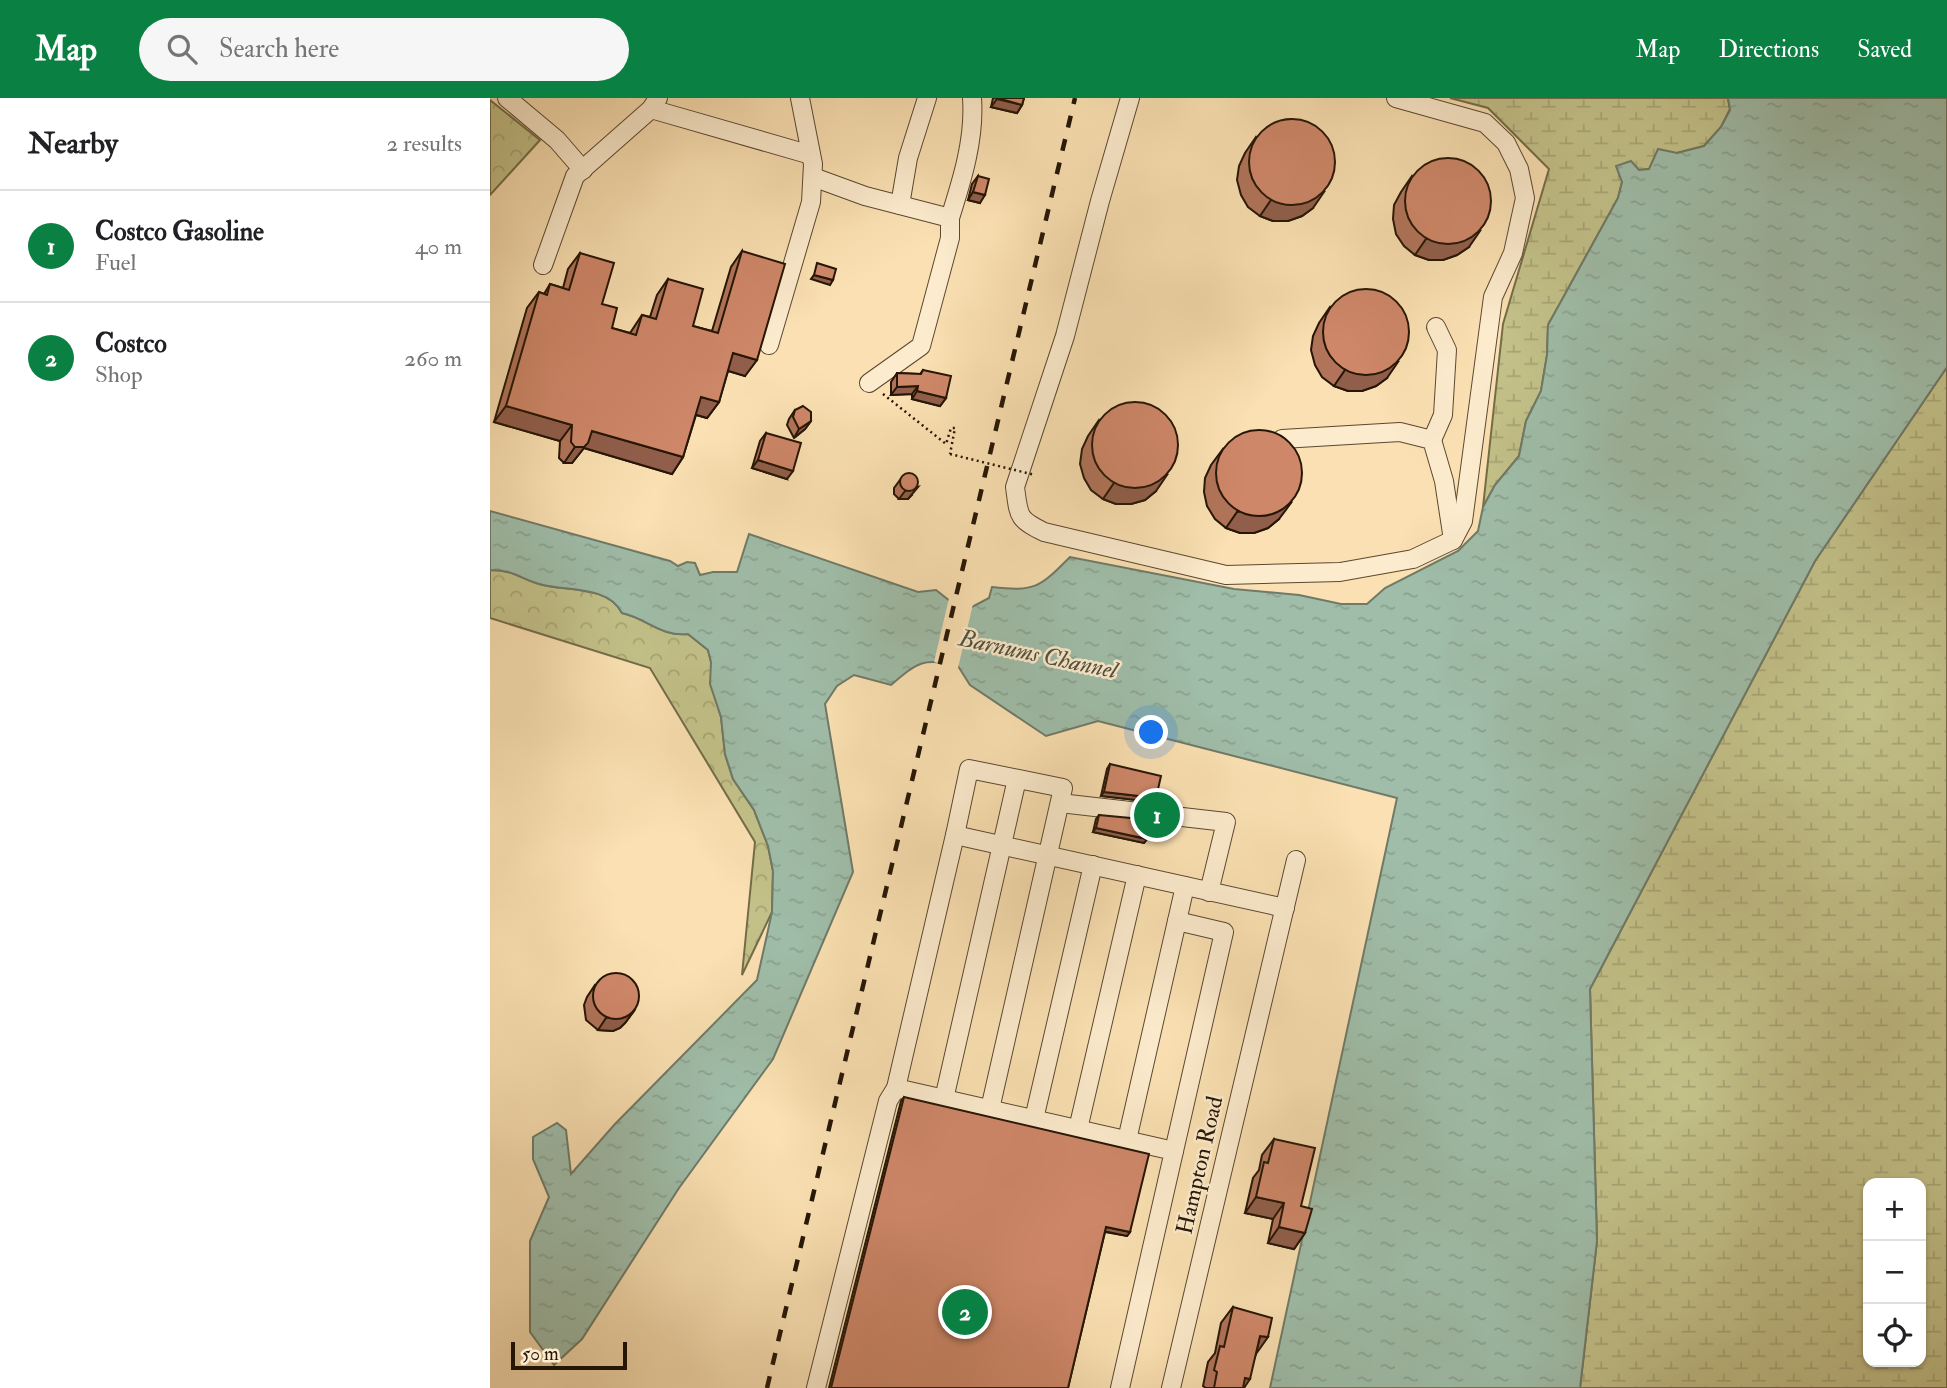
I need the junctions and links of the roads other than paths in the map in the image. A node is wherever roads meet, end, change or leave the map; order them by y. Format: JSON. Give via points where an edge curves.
{"nodes":[{"id":1,"x":507,"y":98,"type":"edge"},
{"id":2,"x":800,"y":98,"type":"edge"},
{"id":3,"x":926,"y":98,"type":"edge"},
{"id":4,"x":972,"y":98,"type":"edge"},
{"id":5,"x":1130,"y":98,"type":"edge"},
{"id":6,"x":1396,"y":98,"type":"edge"},
{"id":7,"x":654,"y":103,"type":"edge"},
{"id":8,"x":811,"y":155,"type":"junction"},
{"id":9,"x":583,"y":170,"type":"junction"},
{"id":10,"x":813,"y":177,"type":"junction"},
{"id":11,"x":900,"y":205,"type":"junction"},
{"id":12,"x":950,"y":218,"type":"junction"},
{"id":13,"x":542,"y":265,"type":"dead end"},
{"id":14,"x":1436,"y":327,"type":"dead end"},
{"id":15,"x":769,"y":345,"type":"edge"},
{"id":16,"x":869,"y":383,"type":"road end"},
{"id":17,"x":1282,"y":439,"type":"edge"},
{"id":18,"x":1432,"y":440,"type":"junction"},
{"id":19,"x":1452,"y":540,"type":"junction"},
{"id":20,"x":1017,"y":779,"type":"junction"},
{"id":21,"x":1060,"y":803,"type":"junction"},
{"id":22,"x":955,"y":835,"type":"junction"},
{"id":23,"x":1002,"y":845,"type":"junction"},
{"id":24,"x":1049,"y":855,"type":"junction"},
{"id":25,"x":1296,"y":860,"type":"dead end"},
{"id":26,"x":1093,"y":865,"type":"junction"},
{"id":27,"x":1137,"y":875,"type":"junction"},
{"id":28,"x":1185,"y":886,"type":"junction"},
{"id":29,"x":1209,"y":891,"type":"junction"},
{"id":30,"x":1285,"y":908,"type":"junction"},
{"id":31,"x":1177,"y":921,"type":"junction"},
{"id":32,"x":896,"y":1088,"type":"junction"},
{"id":33,"x":944,"y":1099,"type":"junction"},
{"id":34,"x":990,"y":1109,"type":"junction"},
{"id":35,"x":1034,"y":1119,"type":"junction"},
{"id":36,"x":1077,"y":1129,"type":"junction"},
{"id":37,"x":1126,"y":1140,"type":"junction"},
{"id":38,"x":1174,"y":1151,"type":"junction"},
{"id":39,"x":816,"y":1388,"type":"edge"},
{"id":40,"x":1120,"y":1388,"type":"edge"},
{"id":41,"x":1171,"y":1388,"type":"edge"}],
"edges":[{"from":1,"to":9,"type":"street","via":[[557,140]]},
{"from":2,"to":8,"type":"street"},
{"from":3,"to":11,"type":"street"},
{"from":4,"to":12,"type":"street","via":[[974,120]]},
{"from":5,"to":19,"type":"street","via":[[1065,336],[1015,488],[1024,522],[1044,532],[1226,575],[1340,572],[1413,559]]},
{"from":6,"to":19,"type":"street","via":[[1485,123],[1506,143],[1520,169],[1525,198],[1513,253],[1493,297],[1463,521]]},
{"from":7,"to":8,"type":"street"},
{"from":7,"to":9,"type":"street"},
{"from":8,"to":10,"type":"street"},
{"from":9,"to":13,"type":"street","via":[[575,176]]},
{"from":10,"to":11,"type":"street"},
{"from":10,"to":15,"type":"street","via":[[811,202]]},
{"from":11,"to":12,"type":"street"},
{"from":12,"to":16,"type":"street","via":[[950,238],[921,346]]},
{"from":14,"to":18,"type":"street","via":[[1447,350],[1443,415]]},
{"from":17,"to":18,"type":"street","via":[[1401,432]]},
{"from":18,"to":19,"type":"street","via":[[1444,481]]},
{"from":20,"to":21,"type":"street","via":[[1063,788]]},
{"from":20,"to":22,"type":"street","via":[[969,769]]},
{"from":20,"to":23,"type":"street"},
{"from":21,"to":24,"type":"street"},
{"from":21,"to":29,"type":"street","via":[[1226,822]]},
{"from":22,"to":23,"type":"street"},
{"from":22,"to":32,"type":"street"},
{"from":23,"to":24,"type":"street"},
{"from":23,"to":33,"type":"street"},
{"from":24,"to":26,"type":"street"},
{"from":24,"to":34,"type":"street"},
{"from":25,"to":30,"type":"street","name":"Hampton Road"},
{"from":26,"to":27,"type":"street"},
{"from":26,"to":35,"type":"street"},
{"from":27,"to":28,"type":"street"},
{"from":27,"to":36,"type":"street"},
{"from":28,"to":29,"type":"street"},
{"from":28,"to":31,"type":"street"},
{"from":29,"to":30,"type":"street"},
{"from":30,"to":41,"type":"street","name":"Hampton Road"},
{"from":31,"to":37,"type":"street"},
{"from":31,"to":38,"type":"street","via":[[1224,932]]},
{"from":32,"to":33,"type":"street"},
{"from":32,"to":39,"type":"street","via":[[888,1101]]},
{"from":33,"to":34,"type":"street"},
{"from":34,"to":35,"type":"street"},
{"from":35,"to":36,"type":"street"},
{"from":36,"to":37,"type":"street"},
{"from":37,"to":38,"type":"street"},
{"from":38,"to":40,"type":"street"}]}
